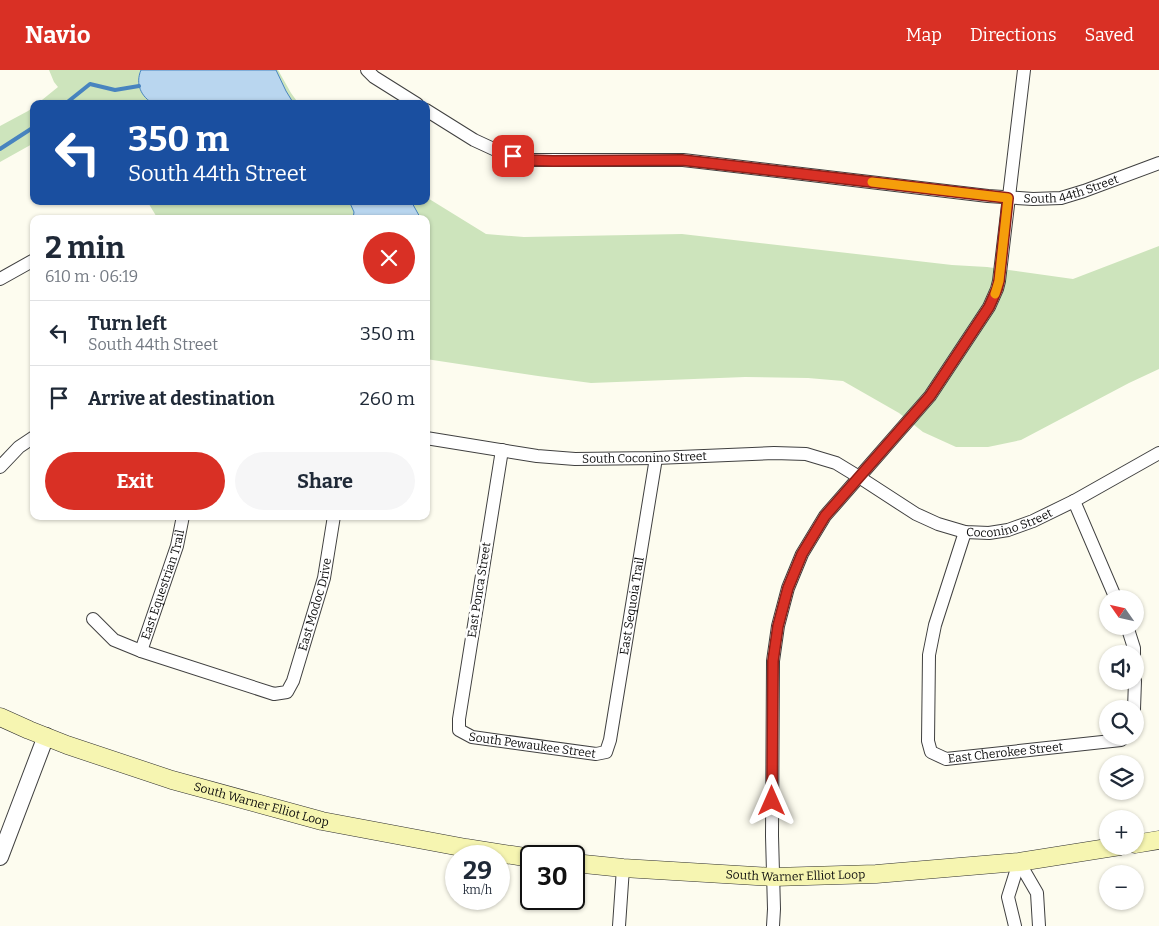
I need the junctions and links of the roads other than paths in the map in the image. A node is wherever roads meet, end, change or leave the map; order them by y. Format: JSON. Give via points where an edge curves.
{"nodes":[{"id":1,"x":367,"y":70,"type":"edge"},
{"id":2,"x":1024,"y":70,"type":"edge"},
{"id":3,"x":411,"y":100,"type":"edge"},
{"id":4,"x":430,"y":112,"type":"edge"},
{"id":5,"x":1159,"y":163,"type":"edge"},
{"id":6,"x":1008,"y":198,"type":"junction"},
{"id":7,"x":30,"y":262,"type":"edge"},
{"id":8,"x":0,"y":279,"type":"edge"},
{"id":9,"x":430,"y":439,"type":"edge"},
{"id":10,"x":30,"y":440,"type":"edge"},
{"id":11,"x":502,"y":450,"type":"junction"},
{"id":12,"x":1159,"y":452,"type":"edge"},
{"id":13,"x":656,"y":458,"type":"junction"},
{"id":14,"x":0,"y":467,"type":"edge"},
{"id":15,"x":859,"y":477,"type":"junction"},
{"id":16,"x":1074,"y":501,"type":"junction"},
{"id":17,"x":182,"y":520,"type":"edge"},
{"id":18,"x":333,"y":520,"type":"edge"},
{"id":19,"x":965,"y":532,"type":"junction"},
{"id":20,"x":1112,"y":590,"type":"edge"},
{"id":21,"x":93,"y":619,"type":"dead end"},
{"id":22,"x":141,"y":651,"type":"junction"},
{"id":23,"x":0,"y":717,"type":"edge"},
{"id":24,"x":459,"y":730,"type":"joint"},
{"id":25,"x":46,"y":736,"type":"junction"},
{"id":26,"x":1099,"y":742,"type":"edge"},
{"id":27,"x":606,"y":752,"type":"joint"},
{"id":28,"x":1159,"y":840,"type":"edge"},
{"id":29,"x":1144,"y":842,"type":"edge"},
{"id":30,"x":1099,"y":849,"type":"edge"},
{"id":31,"x":520,"y":856,"type":"edge"},
{"id":32,"x":0,"y":858,"type":"edge"},
{"id":33,"x":1019,"y":862,"type":"junction"},
{"id":34,"x":585,"y":864,"type":"edge"},
{"id":35,"x":623,"y":868,"type":"junction"},
{"id":36,"x":773,"y":877,"type":"junction"},
{"id":37,"x":619,"y":926,"type":"edge"},
{"id":38,"x":773,"y":926,"type":"edge"},
{"id":39,"x":1015,"y":926,"type":"edge"},
{"id":40,"x":1039,"y":926,"type":"edge"}],
"edges":[{"from":1,"to":3,"type":"street"},
{"from":2,"to":6,"type":"street"},
{"from":4,"to":6,"type":"street","name":"South 44th Street","via":[[474,140],[526,160],[682,160]]},
{"from":5,"to":6,"type":"street","name":"South 44th Street","via":[[1061,198]]},
{"from":6,"to":15,"type":"street","via":[[999,281],[989,307],[930,396]]},
{"from":7,"to":8,"type":"street"},
{"from":9,"to":11,"type":"street","name":"South Coconino Street"},
{"from":10,"to":14,"type":"street"},
{"from":11,"to":13,"type":"street","name":"South Coconino Street","via":[[575,459]]},
{"from":11,"to":24,"type":"street","name":"East Ponca Street"},
{"from":12,"to":16,"type":"street","name":"Coconino Street"},
{"from":13,"to":15,"type":"street","name":"South Coconino Street","via":[[806,454],[836,464]]},
{"from":13,"to":27,"type":"street","name":"East Sequoia Trail"},
{"from":15,"to":19,"type":"street","name":"Coconino Street","via":[[916,514]]},
{"from":15,"to":36,"type":"street","via":[[825,516],[802,554],[788,588],[778,626],[773,661]]},
{"from":16,"to":19,"type":"street","name":"Coconino Street","via":[[1008,530]]},
{"from":16,"to":20,"type":"street"},
{"from":17,"to":22,"type":"street","name":"East Equestrian Trail","via":[[177,546]]},
{"from":18,"to":22,"type":"street","name":"East Modoc Drive","via":[[324,578],[288,692],[274,694]]},
{"from":19,"to":26,"type":"street","name":"East Cherokee Street","via":[[928,655],[928,741],[931,752],[946,759]]},
{"from":21,"to":22,"type":"street","via":[[114,640]]},
{"from":23,"to":25,"type":"main road","name":"South Warner Elliot Loop"},
{"from":24,"to":27,"type":"street","name":"South Pewaukee Street","via":[[472,737],[596,754]]},
{"from":25,"to":31,"type":"main road","name":"South Warner Elliot Loop","via":[[179,782],[322,821]]},
{"from":25,"to":32,"type":"street"},
{"from":28,"to":29,"type":"main road"},
{"from":30,"to":33,"type":"main road","name":"South Warner Elliot Loop"},
{"from":33,"to":36,"type":"main road","name":"South Warner Elliot Loop","via":[[876,874]]},
{"from":33,"to":39,"type":"street","via":[[1008,897]]},
{"from":33,"to":40,"type":"street","via":[[1037,893]]},
{"from":34,"to":35,"type":"main road","name":"South Warner Elliot Loop"},
{"from":35,"to":36,"type":"main road","name":"South Warner Elliot Loop"},
{"from":35,"to":37,"type":"street"},
{"from":36,"to":38,"type":"street"}]}
